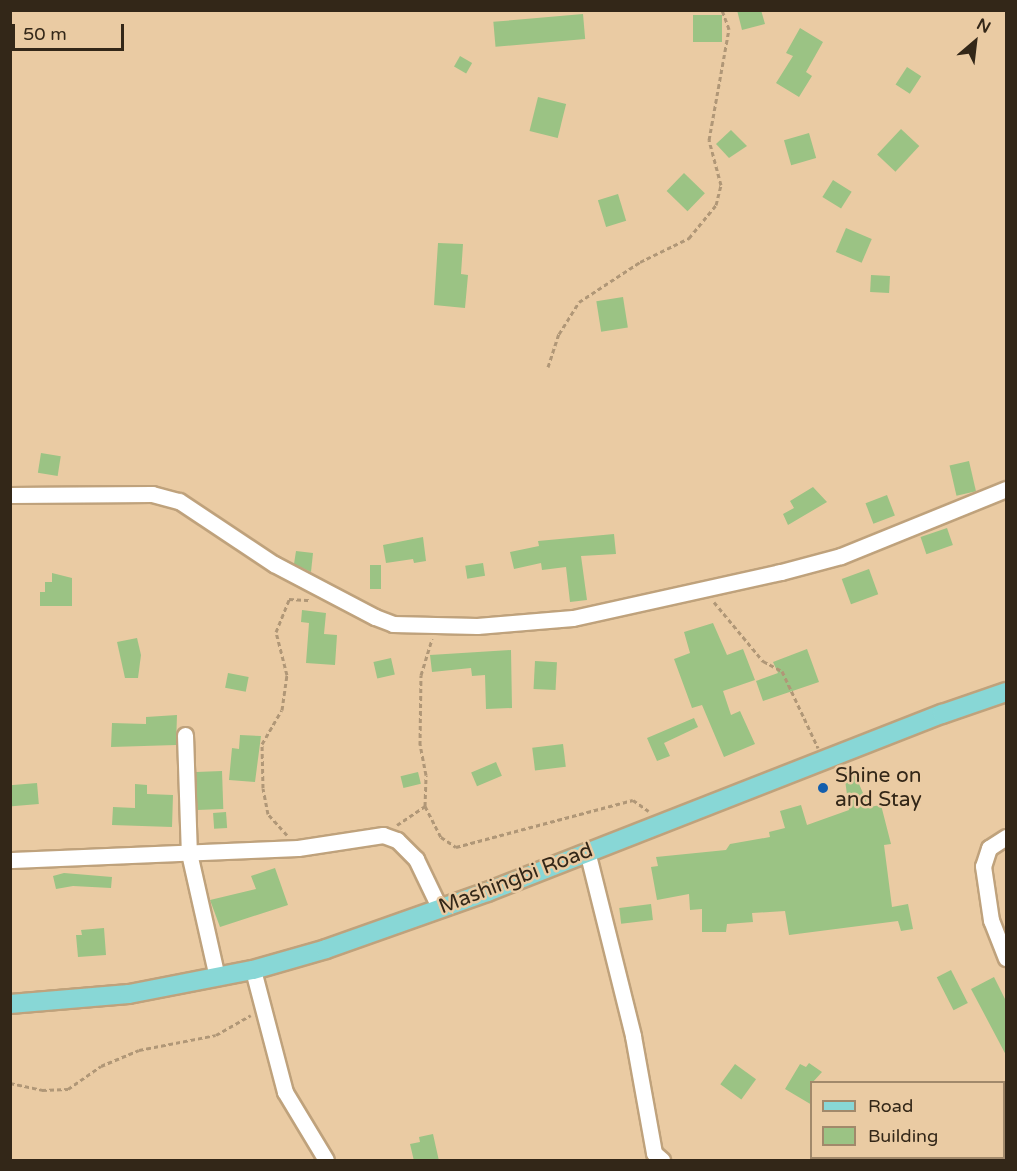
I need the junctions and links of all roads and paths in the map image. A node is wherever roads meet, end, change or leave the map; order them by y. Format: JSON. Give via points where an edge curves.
{"nodes":[{"id":1,"x":722,"y":10,"type":"edge"},
{"id":2,"x":548,"y":367,"type":"dead end"},
{"id":3,"x":1006,"y":489,"type":"edge"},
{"id":4,"x":10,"y":495,"type":"edge"},
{"id":5,"x":703,"y":590,"type":"junction"},
{"id":6,"x":338,"y":597,"type":"junction"},
{"id":7,"x":436,"y":626,"type":"junction"},
{"id":8,"x":1006,"y":692,"type":"edge"},
{"id":9,"x":185,"y":735,"type":"dead end"},
{"id":10,"x":825,"y":761,"type":"junction"},
{"id":11,"x":425,"y":806,"type":"junction"},
{"id":12,"x":663,"y":821,"type":"junction"},
{"id":13,"x":383,"y":835,"type":"junction"},
{"id":14,"x":1006,"y":837,"type":"edge"},
{"id":15,"x":298,"y":848,"type":"junction"},
{"id":16,"x":587,"y":851,"type":"junction"},
{"id":17,"x":189,"y":853,"type":"junction"},
{"id":18,"x":12,"y":860,"type":"dead end"},
{"id":19,"x":440,"y":909,"type":"junction"},
{"id":20,"x":1006,"y":958,"type":"edge"},
{"id":21,"x":253,"y":970,"type":"junction"},
{"id":22,"x":217,"y":977,"type":"junction"},
{"id":23,"x":10,"y":1004,"type":"edge"},
{"id":24,"x":263,"y":1008,"type":"junction"},
{"id":25,"x":10,"y":1083,"type":"edge"},
{"id":26,"x":326,"y":1161,"type":"edge"},
{"id":27,"x":662,"y":1161,"type":"edge"}],
"edges":[{"from":1,"to":2,"type":"path","via":[[729,29],[709,140],[721,185],[716,204],[689,238],[640,262],[579,302],[559,334]]},
{"from":3,"to":5,"type":"street","via":[[841,556]]},
{"from":4,"to":6,"type":"street","via":[[152,494],[180,501],[274,564]]},
{"from":5,"to":7,"type":"street","via":[[573,618]]},
{"from":5,"to":10,"type":"path","via":[[763,661],[782,671]]},
{"from":6,"to":7,"type":"street","via":[[393,624]]},
{"from":6,"to":15,"type":"path","via":[[322,601],[289,599],[276,632],[287,675],[282,710],[262,744],[263,788],[268,814]]},
{"from":7,"to":11,"type":"path","via":[[421,675],[420,745],[426,776]]},
{"from":8,"to":10,"type":"main road","name":"Mashingbi Road"},
{"from":9,"to":17,"type":"street"},
{"from":10,"to":12,"type":"main road","name":"Mashingbi Road"},
{"from":11,"to":12,"type":"path","via":[[441,837],[456,847],[633,800]]},
{"from":11,"to":13,"type":"path"},
{"from":12,"to":16,"type":"main road","name":"Mashingbi Road"},
{"from":13,"to":15,"type":"street"},
{"from":13,"to":19,"type":"street","via":[[397,840],[416,858]]},
{"from":14,"to":20,"type":"street","via":[[990,848],[983,866],[991,920]]},
{"from":15,"to":17,"type":"street"},
{"from":16,"to":19,"type":"main road","name":"Mashingbi Road"},
{"from":16,"to":27,"type":"street","via":[[633,1036],[654,1153]]},
{"from":17,"to":18,"type":"street"},
{"from":17,"to":22,"type":"street"},
{"from":19,"to":21,"type":"main road","name":"Mashingbi Road"},
{"from":21,"to":22,"type":"main road","name":"Mashingbi Road"},
{"from":21,"to":24,"type":"street"},
{"from":22,"to":23,"type":"main road","name":"Mashingbi Road","via":[[129,994]]},
{"from":24,"to":25,"type":"path","via":[[216,1035],[139,1050],[101,1066],[68,1089],[42,1090]]},
{"from":24,"to":26,"type":"street","via":[[285,1092]]}]}
